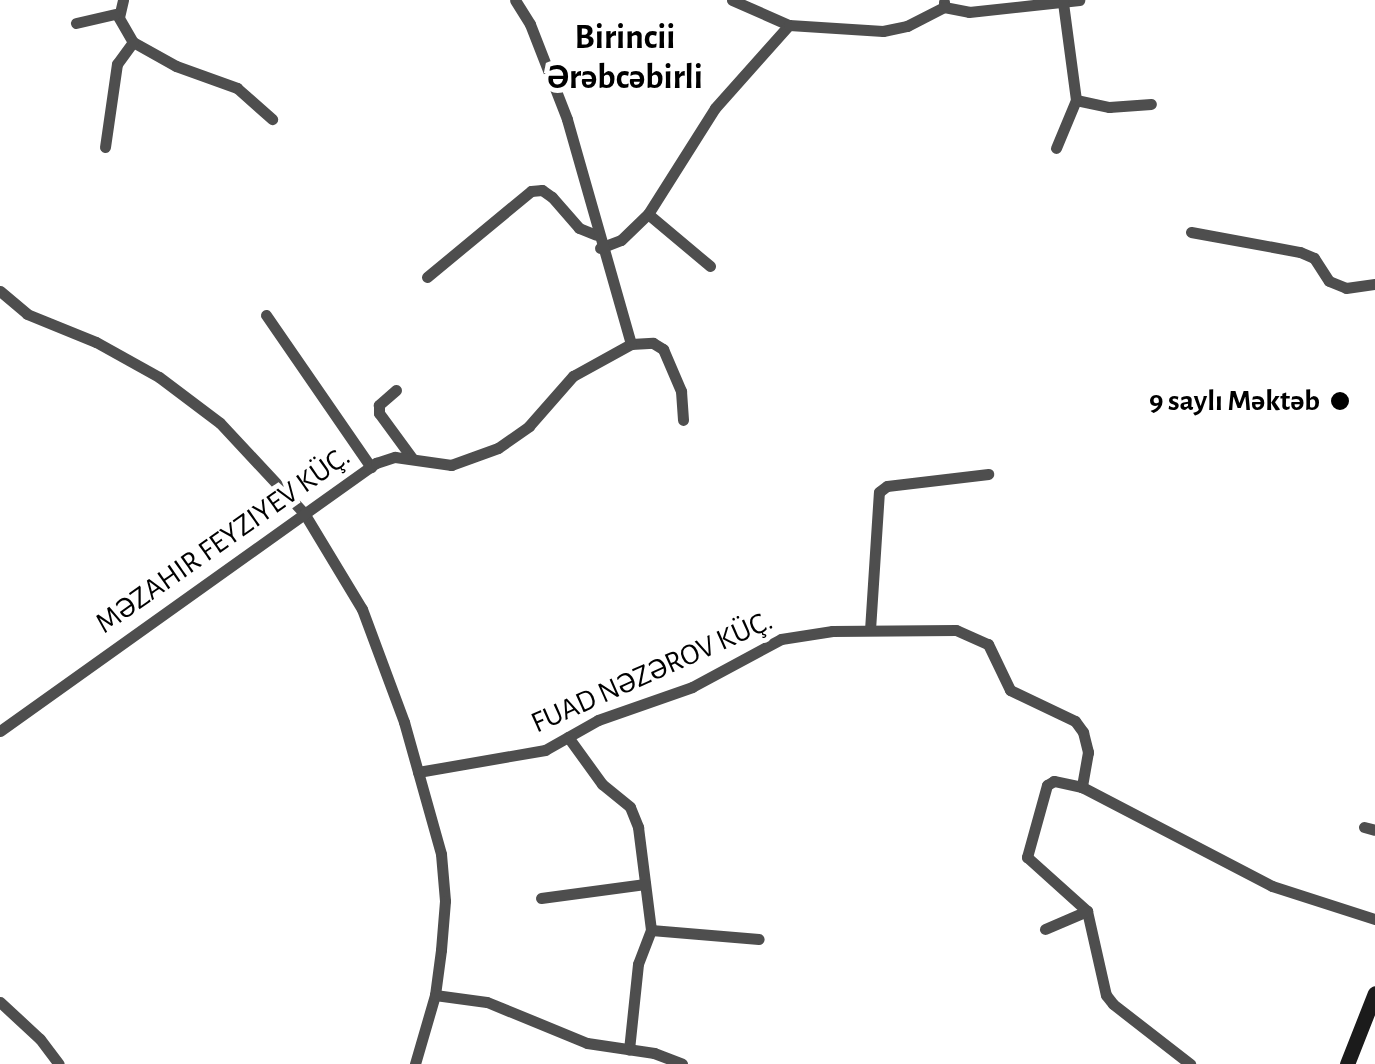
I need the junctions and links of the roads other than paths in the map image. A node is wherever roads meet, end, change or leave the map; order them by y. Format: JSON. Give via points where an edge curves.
{"nodes":[{"id":1,"x":123,"y":0,"type":"edge"},
{"id":2,"x":515,"y":0,"type":"edge"},
{"id":3,"x":732,"y":0,"type":"edge"},
{"id":4,"x":1079,"y":0,"type":"edge"},
{"id":5,"x":1062,"y":2,"type":"edge"},
{"id":6,"x":944,"y":3,"type":"edge"},
{"id":7,"x":115,"y":14,"type":"dead end"},
{"id":8,"x":76,"y":24,"type":"dead end"},
{"id":9,"x":790,"y":25,"type":"junction"},
{"id":10,"x":133,"y":42,"type":"junction"},
{"id":11,"x":1076,"y":100,"type":"junction"},
{"id":12,"x":1151,"y":104,"type":"dead end"},
{"id":13,"x":272,"y":119,"type":"dead end"},
{"id":14,"x":105,"y":147,"type":"dead end"},
{"id":15,"x":1056,"y":148,"type":"dead end"},
{"id":16,"x":648,"y":214,"type":"junction"},
{"id":17,"x":1191,"y":232,"type":"dead end"},
{"id":18,"x":596,"y":235,"type":"junction"},
{"id":19,"x":600,"y":248,"type":"junction"},
{"id":20,"x":710,"y":266,"type":"dead end"},
{"id":21,"x":428,"y":277,"type":"dead end"},
{"id":22,"x":1375,"y":284,"type":"edge"},
{"id":23,"x":0,"y":291,"type":"edge"},
{"id":24,"x":266,"y":315,"type":"dead end"},
{"id":25,"x":631,"y":344,"type":"junction"},
{"id":26,"x":396,"y":390,"type":"dead end"},
{"id":27,"x":683,"y":420,"type":"dead end"},
{"id":28,"x":412,"y":458,"type":"junction"},
{"id":29,"x":371,"y":467,"type":"junction"},
{"id":30,"x":988,"y":474,"type":"dead end"},
{"id":31,"x":304,"y":513,"type":"junction"},
{"id":32,"x":870,"y":630,"type":"junction"},
{"id":33,"x":0,"y":730,"type":"edge"},
{"id":34,"x":568,"y":737,"type":"junction"},
{"id":35,"x":418,"y":772,"type":"junction"},
{"id":36,"x":1082,"y":787,"type":"junction"},
{"id":37,"x":645,"y":884,"type":"junction"},
{"id":38,"x":541,"y":898,"type":"dead end"},
{"id":39,"x":1086,"y":910,"type":"junction"},
{"id":40,"x":1375,"y":919,"type":"edge"},
{"id":41,"x":1045,"y":929,"type":"dead end"},
{"id":42,"x":652,"y":930,"type":"junction"},
{"id":43,"x":759,"y":938,"type":"dead end"},
{"id":44,"x":1375,"y":993,"type":"edge"},
{"id":45,"x":435,"y":996,"type":"junction"},
{"id":46,"x":0,"y":1002,"type":"edge"},
{"id":47,"x":629,"y":1050,"type":"junction"},
{"id":48,"x":59,"y":1064,"type":"edge"},
{"id":49,"x":415,"y":1064,"type":"edge"},
{"id":50,"x":682,"y":1064,"type":"edge"},
{"id":51,"x":1190,"y":1064,"type":"edge"},
{"id":52,"x":1347,"y":1064,"type":"edge"}],
"edges":[{"from":1,"to":10,"type":"street","via":[[120,18]]},
{"from":2,"to":18,"type":"street","via":[[567,119]]},
{"from":3,"to":9,"type":"street"},
{"from":4,"to":5,"type":"street"},
{"from":5,"to":6,"type":"street","via":[[1003,10]]},
{"from":5,"to":11,"type":"street"},
{"from":6,"to":9,"type":"street","via":[[907,26],[883,31]]},
{"from":7,"to":8,"type":"street"},
{"from":9,"to":16,"type":"street","via":[[714,108]]},
{"from":10,"to":13,"type":"street","via":[[237,88]]},
{"from":10,"to":14,"type":"street","via":[[118,64]]},
{"from":11,"to":12,"type":"street","via":[[1109,107]]},
{"from":11,"to":15,"type":"street"},
{"from":16,"to":19,"type":"street","via":[[622,240]]},
{"from":16,"to":20,"type":"street"},
{"from":17,"to":22,"type":"street","via":[[1300,252],[1346,288]]},
{"from":18,"to":19,"type":"street"},
{"from":18,"to":21,"type":"street","via":[[579,228],[542,190],[531,191]]},
{"from":19,"to":25,"type":"street"},
{"from":23,"to":31,"type":"street","via":[[27,314],[158,376],[220,423]]},
{"from":24,"to":29,"type":"street"},
{"from":25,"to":27,"type":"street","via":[[662,349],[681,392]]},
{"from":25,"to":28,"type":"street","name":"MƏZAHIR FEYZIYEV KÜÇ.","via":[[573,376],[498,448],[450,465]]},
{"from":26,"to":28,"type":"street","via":[[379,413]]},
{"from":28,"to":29,"type":"street","name":"MƏZAHIR FEYZIYEV KÜÇ."},
{"from":29,"to":31,"type":"street","name":"MƏZAHIR FEYZIYEV KÜÇ."},
{"from":30,"to":32,"type":"street","via":[[878,492]]},
{"from":31,"to":33,"type":"street","name":"MƏZAHIR FEYZIYEV KÜÇ."},
{"from":31,"to":35,"type":"street","via":[[362,609]]},
{"from":32,"to":34,"type":"street","name":"FUAD NƏZƏROV KÜÇ.","via":[[782,639],[692,687]]},
{"from":32,"to":36,"type":"street","name":"FUAD NƏZƏROV KÜÇ.","via":[[956,630],[988,644],[1010,690],[1060,712],[1084,732]]},
{"from":34,"to":35,"type":"street","name":"FUAD NƏZƏROV KÜÇ.","via":[[545,750]]},
{"from":34,"to":37,"type":"street","via":[[602,784],[630,807]]},
{"from":35,"to":45,"type":"street","via":[[441,854],[445,901]]},
{"from":36,"to":39,"type":"street","via":[[1046,785],[1027,858]]},
{"from":36,"to":40,"type":"street","via":[[1272,886]]},
{"from":37,"to":38,"type":"street"},
{"from":37,"to":42,"type":"street"},
{"from":39,"to":41,"type":"street"},
{"from":39,"to":51,"type":"street","via":[[1106,995]]},
{"from":42,"to":43,"type":"street"},
{"from":42,"to":47,"type":"street","via":[[638,964]]},
{"from":44,"to":52,"type":"main road"},
{"from":45,"to":47,"type":"street","via":[[487,1002],[587,1043]]},
{"from":45,"to":49,"type":"street"},
{"from":46,"to":48,"type":"street"},
{"from":47,"to":50,"type":"street"}]}
